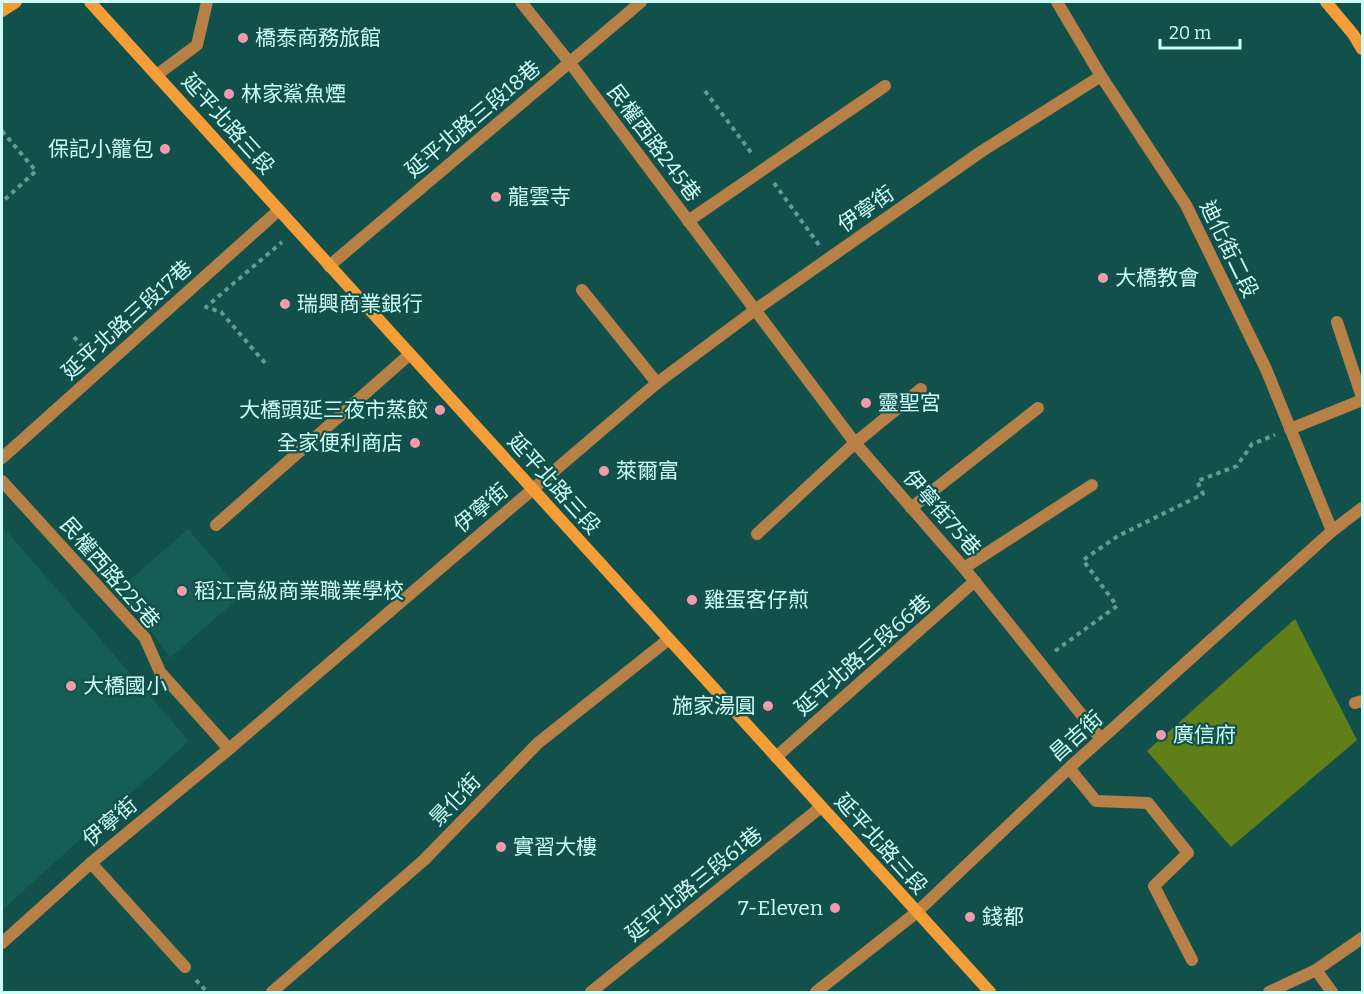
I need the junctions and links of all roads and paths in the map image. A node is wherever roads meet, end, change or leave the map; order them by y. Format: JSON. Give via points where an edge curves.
{"nodes":[{"id":1,"x":16,"y":2,"type":"edge"},
{"id":2,"x":90,"y":2,"type":"edge"},
{"id":3,"x":207,"y":2,"type":"edge"},
{"id":4,"x":520,"y":2,"type":"edge"},
{"id":5,"x":641,"y":2,"type":"edge"},
{"id":6,"x":1057,"y":2,"type":"edge"},
{"id":7,"x":1326,"y":2,"type":"edge"},
{"id":8,"x":2,"y":11,"type":"edge"},
{"id":9,"x":1362,"y":49,"type":"edge"},
{"id":10,"x":570,"y":63,"type":"junction"},
{"id":11,"x":158,"y":74,"type":"junction"},
{"id":12,"x":1101,"y":76,"type":"junction"},
{"id":13,"x":885,"y":86,"type":"dead end"},
{"id":14,"x":705,"y":91,"type":"dead end"},
{"id":15,"x":2,"y":130,"type":"edge"},
{"id":16,"x":764,"y":169,"type":"junction"},
{"id":17,"x":2,"y":202,"type":"edge"},
{"id":18,"x":279,"y":210,"type":"junction"},
{"id":19,"x":688,"y":220,"type":"junction"},
{"id":20,"x":297,"y":230,"type":"junction"},
{"id":21,"x":829,"y":258,"type":"junction"},
{"id":22,"x":329,"y":266,"type":"junction"},
{"id":23,"x":582,"y":290,"type":"dead end"},
{"id":24,"x":755,"y":310,"type":"junction"},
{"id":25,"x":1337,"y":322,"type":"dead end"},
{"id":26,"x":410,"y":354,"type":"junction"},
{"id":27,"x":265,"y":363,"type":"dead end"},
{"id":28,"x":657,"y":383,"type":"junction"},
{"id":29,"x":921,"y":389,"type":"dead end"},
{"id":30,"x":1362,"y":399,"type":"edge"},
{"id":31,"x":1038,"y":408,"type":"dead end"},
{"id":32,"x":1290,"y":429,"type":"junction"},
{"id":33,"x":855,"y":442,"type":"junction"},
{"id":34,"x":2,"y":458,"type":"edge"},
{"id":35,"x":2,"y":481,"type":"edge"},
{"id":36,"x":1092,"y":485,"type":"dead end"},
{"id":37,"x":533,"y":490,"type":"junction"},
{"id":38,"x":911,"y":508,"type":"junction"},
{"id":39,"x":1362,"y":508,"type":"edge"},
{"id":40,"x":216,"y":525,"type":"dead end"},
{"id":41,"x":1332,"y":531,"type":"junction"},
{"id":42,"x":757,"y":534,"type":"dead end"},
{"id":43,"x":964,"y":568,"type":"junction"},
{"id":44,"x":975,"y":581,"type":"junction"},
{"id":45,"x":669,"y":639,"type":"junction"},
{"id":46,"x":1040,"y":662,"type":"junction"},
{"id":47,"x":1101,"y":739,"type":"junction"},
{"id":48,"x":229,"y":749,"type":"junction"},
{"id":49,"x":776,"y":757,"type":"junction"},
{"id":50,"x":1069,"y":768,"type":"junction"},
{"id":51,"x":821,"y":807,"type":"junction"},
{"id":52,"x":91,"y":863,"type":"junction"},
{"id":53,"x":917,"y":912,"type":"junction"},
{"id":54,"x":1362,"y":938,"type":"edge"},
{"id":55,"x":2,"y":943,"type":"edge"},
{"id":56,"x":1192,"y":960,"type":"dead end"},
{"id":57,"x":185,"y":967,"type":"dead end"},
{"id":58,"x":1316,"y":970,"type":"junction"},
{"id":59,"x":272,"y":993,"type":"edge"},
{"id":60,"x":591,"y":993,"type":"edge"},
{"id":61,"x":816,"y":993,"type":"edge"},
{"id":62,"x":990,"y":993,"type":"edge"},
{"id":63,"x":1269,"y":993,"type":"edge"},
{"id":64,"x":1332,"y":993,"type":"edge"}],
"edges":[{"from":1,"to":8,"type":"street"},
{"from":2,"to":11,"type":"street","name":"延平北路三段"},
{"from":3,"to":11,"type":"street","via":[[197,45]]},
{"from":4,"to":10,"type":"street","name":"民權西路245巷"},
{"from":5,"to":10,"type":"street","name":"延平北路三段18巷"},
{"from":6,"to":12,"type":"street","name":"迪化街二段"},
{"from":7,"to":9,"type":"street"},
{"from":10,"to":19,"type":"street","name":"民權西路245巷"},
{"from":10,"to":22,"type":"street","name":"延平北路三段18巷"},
{"from":11,"to":18,"type":"street","name":"延平北路三段"},
{"from":12,"to":21,"type":"street","name":"伊寧街","via":[[982,151]]},
{"from":12,"to":32,"type":"street","name":"迪化街二段","via":[[1186,206],[1266,369]]},
{"from":13,"to":16,"type":"street"},
{"from":14,"to":16,"type":"path"},
{"from":15,"to":17,"type":"path","via":[[36,171]]},
{"from":16,"to":19,"type":"street"},
{"from":16,"to":21,"type":"path"},
{"from":18,"to":20,"type":"street","name":"延平北路三段"},
{"from":18,"to":34,"type":"street","name":"延平北路三段17巷"},
{"from":19,"to":24,"type":"street","name":"民權西路245巷"},
{"from":20,"to":22,"type":"street","name":"延平北路三段"},
{"from":20,"to":27,"type":"path","via":[[206,307],[221,312]]},
{"from":21,"to":24,"type":"street","name":"伊寧街"},
{"from":22,"to":26,"type":"street","name":"延平北路三段"},
{"from":23,"to":28,"type":"street"},
{"from":24,"to":28,"type":"street","name":"伊寧街"},
{"from":24,"to":33,"type":"street","name":"伊寧街75巷"},
{"from":25,"to":30,"type":"street"},
{"from":26,"to":37,"type":"street","name":"延平北路三段"},
{"from":26,"to":40,"type":"street"},
{"from":28,"to":37,"type":"street","name":"伊寧街"},
{"from":29,"to":33,"type":"street"},
{"from":30,"to":32,"type":"street"},
{"from":31,"to":38,"type":"street"},
{"from":32,"to":41,"type":"street","name":"迪化街二段"},
{"from":32,"to":46,"type":"path","via":[[1252,444],[1237,466],[1197,481],[1203,494],[1118,536],[1083,560],[1118,606]]},
{"from":33,"to":38,"type":"street","name":"伊寧街75巷"},
{"from":33,"to":42,"type":"street"},
{"from":35,"to":48,"type":"street","name":"民權西路225巷","via":[[145,638],[160,672]]},
{"from":36,"to":43,"type":"street"},
{"from":37,"to":45,"type":"street","name":"延平北路三段"},
{"from":37,"to":48,"type":"street","name":"伊寧街"},
{"from":38,"to":43,"type":"street","name":"伊寧街75巷"},
{"from":39,"to":41,"type":"street","name":"昌吉街"},
{"from":41,"to":47,"type":"street","name":"昌吉街"},
{"from":43,"to":44,"type":"street","name":"伊寧街75巷"},
{"from":44,"to":46,"type":"street","name":"伊寧街75巷"},
{"from":44,"to":49,"type":"street","name":"延平北路三段66巷"},
{"from":45,"to":49,"type":"street","name":"延平北路三段"},
{"from":45,"to":59,"type":"street","name":"景化街","via":[[538,743],[424,860]]},
{"from":46,"to":47,"type":"street","name":"伊寧街75巷"},
{"from":47,"to":50,"type":"street","name":"昌吉街"},
{"from":48,"to":52,"type":"street","name":"伊寧街"},
{"from":49,"to":51,"type":"street","name":"延平北路三段"},
{"from":50,"to":53,"type":"street","name":"昌吉街"},
{"from":50,"to":56,"type":"street","via":[[1096,801],[1148,803],[1188,853],[1154,886]]},
{"from":51,"to":53,"type":"street","name":"延平北路三段"},
{"from":51,"to":60,"type":"street","name":"延平北路三段61巷"},
{"from":52,"to":55,"type":"street","name":"伊寧街"},
{"from":52,"to":57,"type":"street"},
{"from":53,"to":61,"type":"street","name":"昌吉街"},
{"from":53,"to":62,"type":"street","name":"延平北路三段"},
{"from":54,"to":58,"type":"street"},
{"from":58,"to":63,"type":"street"},
{"from":58,"to":64,"type":"street"}]}
